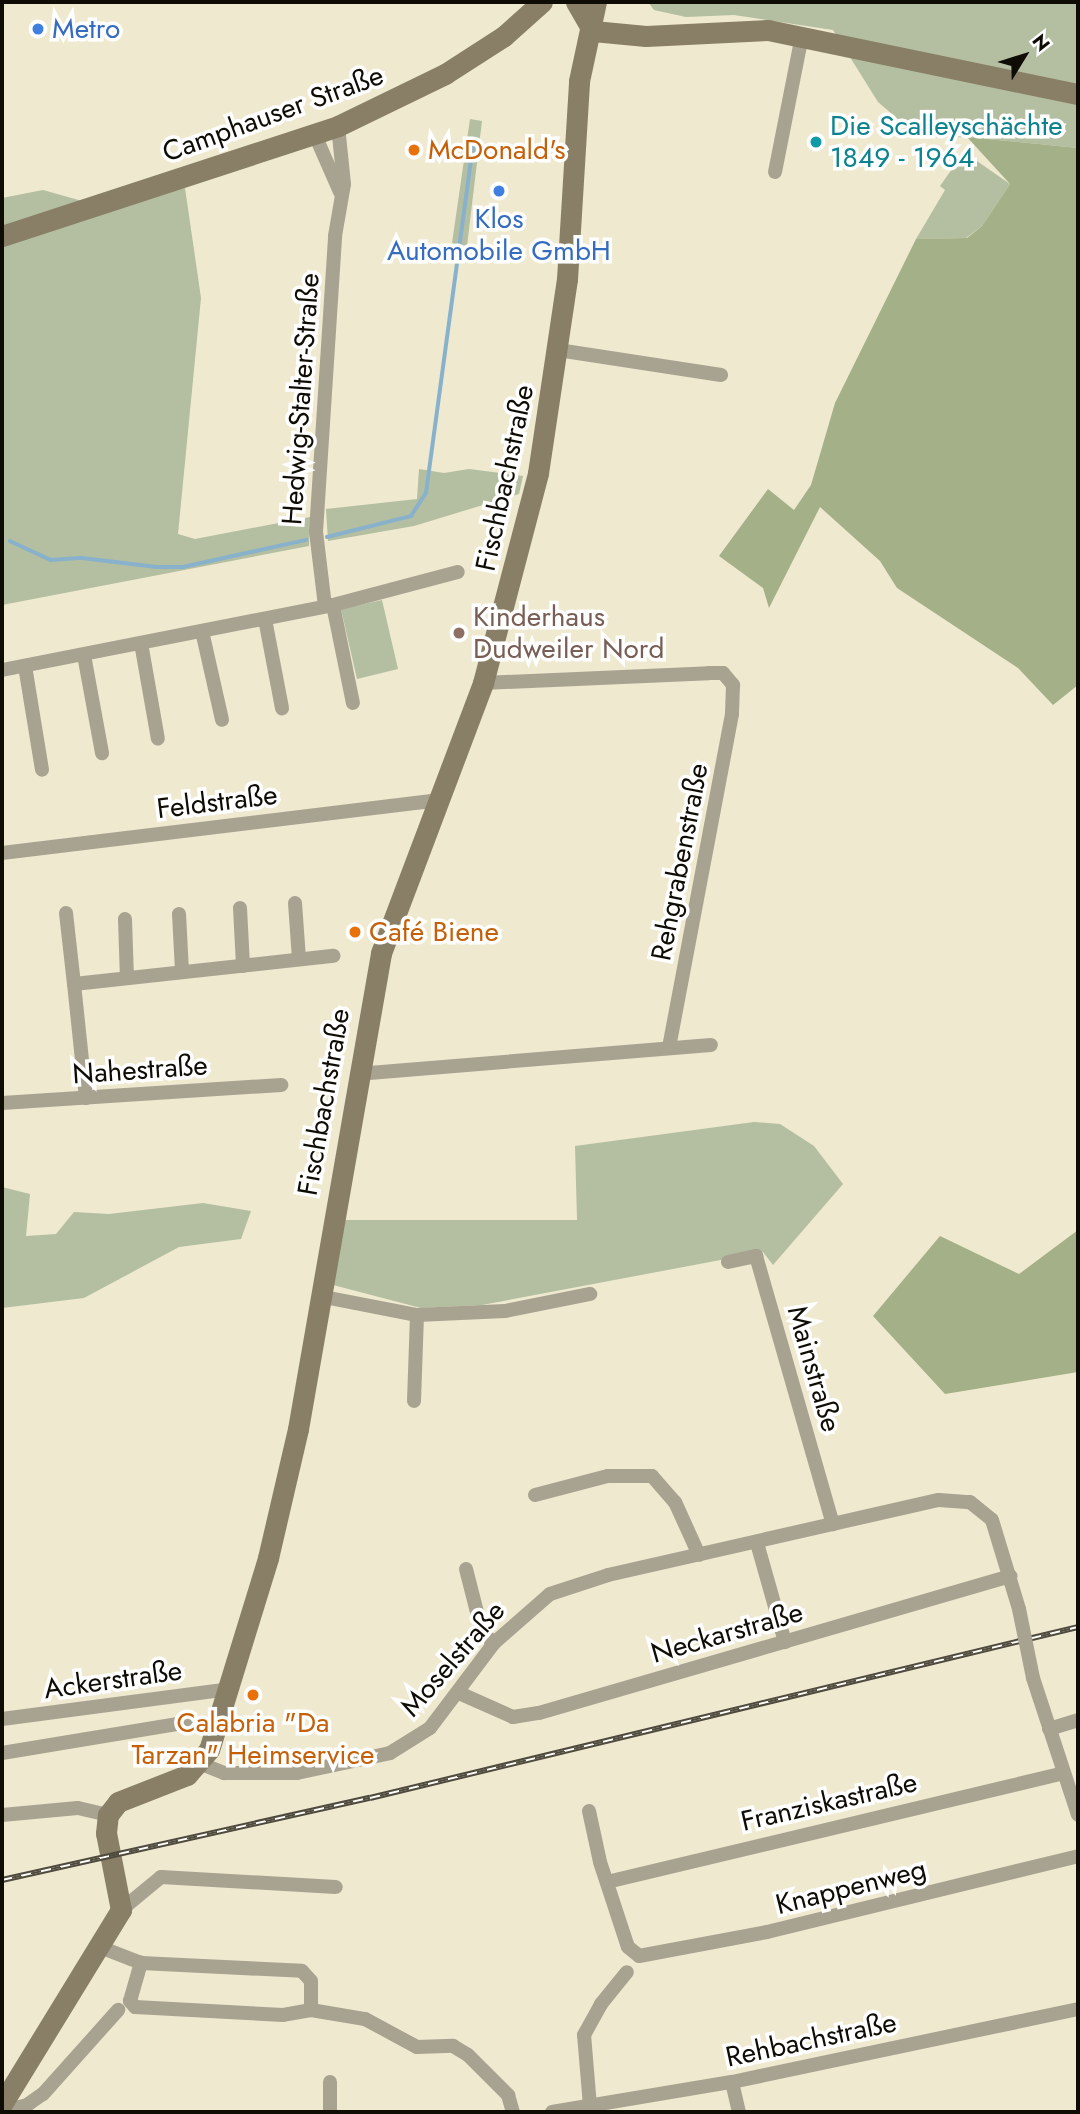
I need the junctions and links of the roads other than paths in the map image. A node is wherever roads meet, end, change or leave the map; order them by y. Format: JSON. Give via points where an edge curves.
{"nodes":[{"id":1,"x":576,"y":2,"type":"edge"},
{"id":2,"x":596,"y":2,"type":"edge"},
{"id":3,"x":541,"y":3,"type":"edge"},
{"id":4,"x":593,"y":31,"type":"junction"},
{"id":5,"x":802,"y":36,"type":"junction"},
{"id":6,"x":1078,"y":94,"type":"edge"},
{"id":7,"x":338,"y":126,"type":"junction"},
{"id":8,"x":315,"y":135,"type":"junction"},
{"id":9,"x":775,"y":172,"type":"dead end"},
{"id":10,"x":340,"y":194,"type":"junction"},
{"id":11,"x":2,"y":236,"type":"edge"},
{"id":12,"x":558,"y":350,"type":"junction"},
{"id":13,"x":721,"y":375,"type":"dead end"},
{"id":14,"x":458,"y":572,"type":"dead end"},
{"id":15,"x":329,"y":606,"type":"junction"},
{"id":16,"x":265,"y":619,"type":"junction"},
{"id":17,"x":202,"y":631,"type":"junction"},
{"id":18,"x":141,"y":643,"type":"junction"},
{"id":19,"x":84,"y":655,"type":"junction"},
{"id":20,"x":25,"y":666,"type":"junction"},
{"id":21,"x":2,"y":670,"type":"edge"},
{"id":22,"x":483,"y":682,"type":"junction"},
{"id":23,"x":353,"y":703,"type":"dead end"},
{"id":24,"x":282,"y":708,"type":"dead end"},
{"id":25,"x":222,"y":720,"type":"dead end"},
{"id":26,"x":158,"y":739,"type":"dead end"},
{"id":27,"x":102,"y":753,"type":"dead end"},
{"id":28,"x":42,"y":769,"type":"dead end"},
{"id":29,"x":438,"y":800,"type":"junction"},
{"id":30,"x":2,"y":853,"type":"edge"},
{"id":31,"x":295,"y":903,"type":"dead end"},
{"id":32,"x":240,"y":908,"type":"dead end"},
{"id":33,"x":66,"y":913,"type":"dead end"},
{"id":34,"x":179,"y":914,"type":"dead end"},
{"id":35,"x":125,"y":919,"type":"dead end"},
{"id":36,"x":333,"y":956,"type":"dead end"},
{"id":37,"x":299,"y":958,"type":"junction"},
{"id":38,"x":243,"y":966,"type":"junction"},
{"id":39,"x":182,"y":972,"type":"junction"},
{"id":40,"x":127,"y":978,"type":"junction"},
{"id":41,"x":74,"y":984,"type":"junction"},
{"id":42,"x":711,"y":1045,"type":"dead end"},
{"id":43,"x":669,"y":1046,"type":"junction"},
{"id":44,"x":357,"y":1074,"type":"junction"},
{"id":45,"x":281,"y":1085,"type":"dead end"},
{"id":46,"x":86,"y":1098,"type":"junction"},
{"id":47,"x":2,"y":1103,"type":"edge"},
{"id":48,"x":728,"y":1262,"type":"dead end"},
{"id":49,"x":590,"y":1294,"type":"dead end"},
{"id":50,"x":319,"y":1296,"type":"junction"},
{"id":51,"x":416,"y":1315,"type":"junction"},
{"id":52,"x":414,"y":1401,"type":"dead end"},
{"id":53,"x":535,"y":1495,"type":"dead end"},
{"id":54,"x":833,"y":1524,"type":"junction"},
{"id":55,"x":757,"y":1543,"type":"junction"},
{"id":56,"x":699,"y":1555,"type":"junction"},
{"id":57,"x":466,"y":1569,"type":"dead end"},
{"id":58,"x":1010,"y":1576,"type":"junction"},
{"id":59,"x":785,"y":1642,"type":"junction"},
{"id":60,"x":494,"y":1643,"type":"junction"},
{"id":61,"x":231,"y":1689,"type":"junction"},
{"id":62,"x":459,"y":1693,"type":"junction"},
{"id":63,"x":2,"y":1719,"type":"edge"},
{"id":64,"x":1078,"y":1720,"type":"edge"},
{"id":65,"x":1049,"y":1729,"type":"junction"},
{"id":66,"x":218,"y":1730,"type":"junction"},
{"id":67,"x":2,"y":1753,"type":"edge"},
{"id":68,"x":199,"y":1763,"type":"junction"},
{"id":69,"x":1063,"y":1773,"type":"junction"},
{"id":70,"x":1077,"y":1809,"type":"edge"},
{"id":71,"x":589,"y":1811,"type":"dead end"},
{"id":72,"x":2,"y":1815,"type":"edge"},
{"id":73,"x":108,"y":1815,"type":"junction"},
{"id":74,"x":1078,"y":1856,"type":"edge"},
{"id":75,"x":607,"y":1882,"type":"junction"},
{"id":76,"x":336,"y":1887,"type":"dead end"},
{"id":77,"x":121,"y":1910,"type":"junction"},
{"id":78,"x":100,"y":1947,"type":"junction"},
{"id":79,"x":141,"y":1963,"type":"junction"},
{"id":80,"x":627,"y":1972,"type":"dead end"},
{"id":81,"x":1078,"y":2009,"type":"edge"},
{"id":82,"x":118,"y":2010,"type":"dead end"},
{"id":83,"x":311,"y":2010,"type":"junction"},
{"id":84,"x":330,"y":2082,"type":"dead end"},
{"id":85,"x":732,"y":2082,"type":"junction"},
{"id":86,"x":2,"y":2104,"type":"edge"},
{"id":87,"x":590,"y":2106,"type":"junction"},
{"id":88,"x":2,"y":2111,"type":"edge"},
{"id":89,"x":330,"y":2112,"type":"edge"},
{"id":90,"x":513,"y":2112,"type":"edge"},
{"id":91,"x":552,"y":2112,"type":"edge"},
{"id":92,"x":739,"y":2112,"type":"edge"}],
"edges":[{"from":1,"to":4,"type":"street"},
{"from":2,"to":4,"type":"street","name":"Fischbachstraße"},
{"from":3,"to":7,"type":"street","name":"Camphauser Straße","via":[[492,45],[398,99]]},
{"from":4,"to":5,"type":"street","via":[[646,36],[745,29]]},
{"from":4,"to":12,"type":"street","name":"Fischbachstraße","via":[[579,81]]},
{"from":5,"to":6,"type":"street"},
{"from":5,"to":9,"type":"street"},
{"from":7,"to":8,"type":"street","name":"Camphauser Straße"},
{"from":7,"to":10,"type":"street","name":"Hedwig-Stalter-Straße","via":[[343,149]]},
{"from":8,"to":10,"type":"street","name":"Hedwig-Stalter-Straße"},
{"from":8,"to":11,"type":"street","name":"Camphauser Straße"},
{"from":10,"to":15,"type":"street","name":"Hedwig-Stalter-Straße","via":[[316,532]]},
{"from":12,"to":13,"type":"street"},
{"from":12,"to":22,"type":"street","name":"Fischbachstraße","via":[[538,473]]},
{"from":14,"to":15,"type":"street"},
{"from":15,"to":16,"type":"street"},
{"from":15,"to":23,"type":"street","name":"Hedwig-Stalter-Straße"},
{"from":16,"to":17,"type":"street"},
{"from":16,"to":24,"type":"street"},
{"from":17,"to":18,"type":"street"},
{"from":17,"to":25,"type":"street"},
{"from":18,"to":19,"type":"street"},
{"from":18,"to":26,"type":"street"},
{"from":19,"to":20,"type":"street"},
{"from":19,"to":27,"type":"street"},
{"from":20,"to":21,"type":"street"},
{"from":20,"to":28,"type":"street"},
{"from":22,"to":29,"type":"street","name":"Fischbachstraße"},
{"from":22,"to":43,"type":"street","name":"Rehgrabenstraße","via":[[723,673],[733,685],[732,714]]},
{"from":29,"to":30,"type":"street","name":"Feldstraße"},
{"from":29,"to":44,"type":"street","name":"Fischbachstraße","via":[[381,953]]},
{"from":31,"to":37,"type":"street"},
{"from":32,"to":38,"type":"street"},
{"from":33,"to":41,"type":"street"},
{"from":34,"to":39,"type":"street"},
{"from":35,"to":40,"type":"street"},
{"from":36,"to":37,"type":"street"},
{"from":37,"to":38,"type":"street"},
{"from":38,"to":39,"type":"street"},
{"from":39,"to":40,"type":"street"},
{"from":40,"to":41,"type":"street"},
{"from":41,"to":46,"type":"street"},
{"from":42,"to":43,"type":"street"},
{"from":43,"to":44,"type":"street"},
{"from":44,"to":50,"type":"street","name":"Fischbachstraße"},
{"from":45,"to":46,"type":"street","name":"Nahestraße"},
{"from":46,"to":47,"type":"street","name":"Nahestraße"},
{"from":48,"to":54,"type":"street","name":"Mainstraße","via":[[756,1256]]},
{"from":49,"to":51,"type":"street","via":[[505,1311]]},
{"from":50,"to":51,"type":"street"},
{"from":50,"to":61,"type":"street","name":"Fischbachstraße","via":[[285,1489]]},
{"from":51,"to":52,"type":"street"},
{"from":53,"to":56,"type":"street","via":[[608,1476],[652,1476],[675,1502]]},
{"from":54,"to":55,"type":"street","name":"Moselstraße"},
{"from":54,"to":58,"type":"street","name":"Moselstraße","via":[[939,1500],[971,1502],[992,1520]]},
{"from":55,"to":56,"type":"street","name":"Moselstraße"},
{"from":55,"to":59,"type":"street"},
{"from":56,"to":60,"type":"street","name":"Moselstraße","via":[[608,1575],[550,1594]]},
{"from":57,"to":60,"type":"street","via":[[482,1632]]},
{"from":58,"to":59,"type":"street","name":"Neckarstraße"},
{"from":58,"to":65,"type":"street","name":"Moselstraße","bridge":true},
{"from":59,"to":62,"type":"street","name":"Neckarstraße","via":[[513,1717]]},
{"from":60,"to":62,"type":"street","name":"Moselstraße"},
{"from":61,"to":63,"type":"street","name":"Ackerstraße"},
{"from":61,"to":66,"type":"street","name":"Fischbachstraße"},
{"from":62,"to":68,"type":"street","name":"Moselstraße","via":[[412,1742],[366,1761],[297,1773],[256,1774],[224,1773]]},
{"from":64,"to":65,"type":"street"},
{"from":65,"to":69,"type":"street","name":"Moselstraße"},
{"from":66,"to":67,"type":"street","via":[[183,1723]]},
{"from":66,"to":68,"type":"street","name":"Fischbachstraße"},
{"from":68,"to":73,"type":"street","name":"Fischbachstraße","via":[[173,1782],[118,1802]]},
{"from":69,"to":70,"type":"street","name":"Moselstraße"},
{"from":69,"to":75,"type":"street","name":"Franziskastraße"},
{"from":71,"to":75,"type":"street"},
{"from":72,"to":73,"type":"street","via":[[78,1808]]},
{"from":73,"to":77,"type":"street","via":[[106,1833]]},
{"from":74,"to":75,"type":"street","name":"Knappenweg","via":[[767,1933],[634,1955]]},
{"from":76,"to":77,"type":"street","via":[[161,1877]]},
{"from":77,"to":78,"type":"street"},
{"from":78,"to":79,"type":"street"},
{"from":78,"to":86,"type":"street"},
{"from":79,"to":83,"type":"street","via":[[302,1971],[311,1981]]},
{"from":79,"to":83,"type":"street","via":[[130,2001],[135,2007],[283,2015]]},
{"from":80,"to":87,"type":"street","via":[[584,2035]]},
{"from":81,"to":85,"type":"street","name":"Rehbachstraße"},
{"from":82,"to":88,"type":"street","via":[[43,2094],[27,2105]]},
{"from":83,"to":90,"type":"street","via":[[365,2019],[417,2047],[453,2046],[508,2095]]},
{"from":84,"to":89,"type":"street"},
{"from":85,"to":87,"type":"street","name":"Rehbachstraße"},
{"from":85,"to":92,"type":"street"},
{"from":87,"to":91,"type":"street","name":"Rehbachstraße"}]}
